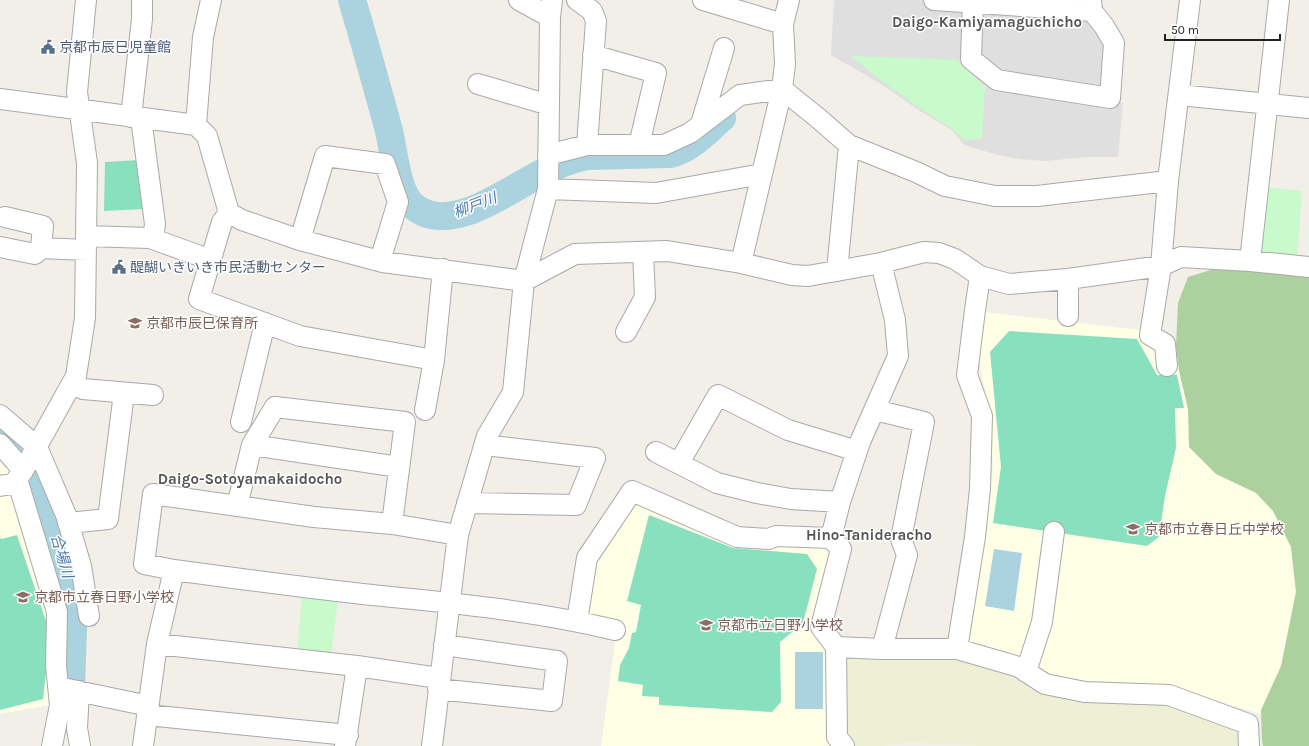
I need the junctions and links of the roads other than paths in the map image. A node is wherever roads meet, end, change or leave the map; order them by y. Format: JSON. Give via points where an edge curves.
{"nodes":[{"id":1,"x":86,"y":0,"type":"edge"},
{"id":2,"x":142,"y":0,"type":"edge"},
{"id":3,"x":211,"y":0,"type":"edge"},
{"id":4,"x":519,"y":0,"type":"edge"},
{"id":5,"x":577,"y":0,"type":"edge"},
{"id":6,"x":703,"y":0,"type":"edge"},
{"id":7,"x":789,"y":0,"type":"edge"},
{"id":8,"x":934,"y":0,"type":"edge"},
{"id":9,"x":1190,"y":0,"type":"edge"},
{"id":10,"x":1280,"y":0,"type":"edge"},
{"id":11,"x":973,"y":1,"type":"edge"},
{"id":12,"x":1091,"y":6,"type":"edge"},
{"id":13,"x":551,"y":8,"type":"edge"},
{"id":14,"x":783,"y":24,"type":"junction"},
{"id":15,"x":724,"y":48,"type":"dead end"},
{"id":16,"x":593,"y":55,"type":"junction"},
{"id":17,"x":478,"y":84,"type":"dead end"},
{"id":18,"x":782,"y":89,"type":"junction"},
{"id":19,"x":1179,"y":95,"type":"junction"},
{"id":20,"x":0,"y":99,"type":"edge"},
{"id":21,"x":1267,"y":104,"type":"junction"},
{"id":22,"x":549,"y":105,"type":"junction"},
{"id":23,"x":1309,"y":108,"type":"edge"},
{"id":24,"x":80,"y":110,"type":"junction"},
{"id":25,"x":136,"y":118,"type":"junction"},
{"id":26,"x":701,"y":124,"type":"junction"},
{"id":27,"x":196,"y":126,"type":"junction"},
{"id":28,"x":587,"y":145,"type":"junction"},
{"id":29,"x":639,"y":145,"type":"junction"},
{"id":30,"x":849,"y":145,"type":"junction"},
{"id":31,"x":548,"y":155,"type":"junction"},
{"id":32,"x":762,"y":174,"type":"junction"},
{"id":33,"x":1168,"y":181,"type":"junction"},
{"id":34,"x":548,"y":189,"type":"junction"},
{"id":35,"x":229,"y":213,"type":"junction"},
{"id":36,"x":5,"y":217,"type":"dead end"},
{"id":37,"x":150,"y":238,"type":"junction"},
{"id":38,"x":300,"y":240,"type":"junction"},
{"id":39,"x":86,"y":243,"type":"junction"},
{"id":40,"x":0,"y":247,"type":"edge"},
{"id":41,"x":41,"y":248,"type":"junction"},
{"id":42,"x":643,"y":252,"type":"junction"},
{"id":43,"x":211,"y":260,"type":"junction"},
{"id":44,"x":380,"y":261,"type":"junction"},
{"id":45,"x":1250,"y":261,"type":"junction"},
{"id":46,"x":741,"y":262,"type":"junction"},
{"id":47,"x":881,"y":263,"type":"junction"},
{"id":48,"x":1161,"y":266,"type":"junction"},
{"id":49,"x":1309,"y":267,"type":"edge"},
{"id":50,"x":443,"y":269,"type":"junction"},
{"id":51,"x":837,"y":271,"type":"junction"},
{"id":52,"x":980,"y":276,"type":"junction"},
{"id":53,"x":1068,"y":279,"type":"junction"},
{"id":54,"x":524,"y":281,"type":"junction"},
{"id":55,"x":1068,"y":316,"type":"dead end"},
{"id":56,"x":265,"y":323,"type":"junction"},
{"id":57,"x":626,"y":332,"type":"dead end"},
{"id":58,"x":434,"y":360,"type":"junction"},
{"id":59,"x":1167,"y":366,"type":"dead end"},
{"id":60,"x":72,"y":383,"type":"junction"},
{"id":61,"x":124,"y":393,"type":"junction"},
{"id":62,"x":153,"y":396,"type":"dead end"},
{"id":63,"x":425,"y":410,"type":"dead end"},
{"id":64,"x":874,"y":410,"type":"junction"},
{"id":65,"x":0,"y":415,"type":"edge"},
{"id":66,"x":240,"y":422,"type":"dead end"},
{"id":67,"x":0,"y":444,"type":"edge"},
{"id":68,"x":252,"y":445,"type":"junction"},
{"id":69,"x":485,"y":445,"type":"junction"},
{"id":70,"x":857,"y":451,"type":"junction"},
{"id":71,"x":656,"y":452,"type":"dead end"},
{"id":72,"x":679,"y":464,"type":"junction"},
{"id":73,"x":399,"y":467,"type":"junction"},
{"id":74,"x":23,"y":468,"type":"edge"},
{"id":75,"x":840,"y":502,"type":"junction"},
{"id":76,"x":468,"y":503,"type":"junction"},
{"id":77,"x":237,"y":506,"type":"junction"},
{"id":78,"x":68,"y":522,"type":"junction"},
{"id":79,"x":392,"y":524,"type":"junction"},
{"id":80,"x":1054,"y":532,"type":"dead end"},
{"id":81,"x":458,"y":534,"type":"junction"},
{"id":82,"x":831,"y":538,"type":"junction"},
{"id":83,"x":174,"y":570,"type":"junction"},
{"id":84,"x":449,"y":603,"type":"junction"},
{"id":85,"x":89,"y":616,"type":"dead end"},
{"id":86,"x":577,"y":621,"type":"junction"},
{"id":87,"x":615,"y":630,"type":"dead end"},
{"id":88,"x":157,"y":644,"type":"junction"},
{"id":89,"x":444,"y":644,"type":"junction"},
{"id":90,"x":836,"y":647,"type":"junction"},
{"id":91,"x":882,"y":649,"type":"junction"},
{"id":92,"x":957,"y":649,"type":"junction"},
{"id":93,"x":357,"y":666,"type":"junction"},
{"id":94,"x":1026,"y":672,"type":"junction"},
{"id":95,"x":439,"y":684,"type":"junction"},
{"id":96,"x":70,"y":689,"type":"junction"},
{"id":97,"x":148,"y":710,"type":"junction"},
{"id":98,"x":347,"y":741,"type":"edge"},
{"id":99,"x":52,"y":746,"type":"edge"},
{"id":100,"x":80,"y":746,"type":"edge"},
{"id":101,"x":143,"y":746,"type":"edge"},
{"id":102,"x":432,"y":746,"type":"edge"},
{"id":103,"x":844,"y":746,"type":"edge"},
{"id":104,"x":1249,"y":746,"type":"edge"}],
"edges":[{"from":1,"to":24,"type":"street","via":[[76,92]]},
{"from":2,"to":25,"type":"street"},
{"from":3,"to":27,"type":"street","via":[[203,37]]},
{"from":4,"to":13,"type":"street"},
{"from":5,"to":16,"type":"street","via":[[592,11],[596,20]]},
{"from":6,"to":14,"type":"street"},
{"from":7,"to":14,"type":"street"},
{"from":8,"to":11,"type":"street"},
{"from":9,"to":19,"type":"street"},
{"from":10,"to":21,"type":"street"},
{"from":11,"to":12,"type":"street"},
{"from":11,"to":12,"type":"street","via":[[971,59],[997,80],[1110,98],[1114,44]]},
{"from":13,"to":22,"type":"street"},
{"from":14,"to":18,"type":"street","via":[[785,64]]},
{"from":15,"to":26,"type":"street"},
{"from":16,"to":28,"type":"street"},
{"from":16,"to":29,"type":"street","via":[[656,73]]},
{"from":17,"to":22,"type":"street"},
{"from":18,"to":26,"type":"street","via":[[740,95]]},
{"from":18,"to":30,"type":"street"},
{"from":18,"to":32,"type":"street"},
{"from":19,"to":21,"type":"street"},
{"from":19,"to":33,"type":"street"},
{"from":20,"to":24,"type":"street"},
{"from":21,"to":23,"type":"street"},
{"from":21,"to":45,"type":"street"},
{"from":22,"to":31,"type":"street"},
{"from":24,"to":25,"type":"street"},
{"from":24,"to":39,"type":"street","via":[[87,163]]},
{"from":25,"to":27,"type":"street"},
{"from":25,"to":37,"type":"street","via":[[155,224]]},
{"from":26,"to":29,"type":"street","via":[[690,133],[664,145]]},
{"from":27,"to":35,"type":"street","via":[[207,136]]},
{"from":28,"to":29,"type":"street"},
{"from":28,"to":31,"type":"street"},
{"from":30,"to":33,"type":"street","via":[[945,186],[995,196],[1038,196]]},
{"from":30,"to":51,"type":"street"},
{"from":31,"to":34,"type":"street"},
{"from":32,"to":34,"type":"street","via":[[656,193]]},
{"from":32,"to":46,"type":"street"},
{"from":33,"to":48,"type":"street"},
{"from":34,"to":54,"type":"street"},
{"from":35,"to":38,"type":"street"},
{"from":35,"to":43,"type":"street","via":[[222,222]]},
{"from":36,"to":41,"type":"street","via":[[43,226]]},
{"from":37,"to":39,"type":"street"},
{"from":37,"to":43,"type":"street"},
{"from":38,"to":44,"type":"street"},
{"from":38,"to":44,"type":"street","via":[[325,156],[386,164],[398,202]]},
{"from":39,"to":41,"type":"street"},
{"from":39,"to":60,"type":"street","via":[[85,318],[76,376]]},
{"from":40,"to":41,"type":"street","via":[[35,254]]},
{"from":42,"to":46,"type":"street","via":[[667,250]]},
{"from":42,"to":54,"type":"street","via":[[575,254]]},
{"from":42,"to":57,"type":"street","via":[[645,297]]},
{"from":43,"to":56,"type":"street","via":[[199,299]]},
{"from":44,"to":50,"type":"street"},
{"from":45,"to":48,"type":"street","via":[[1181,257]]},
{"from":45,"to":49,"type":"street"},
{"from":46,"to":51,"type":"street","via":[[792,275],[808,276]]},
{"from":47,"to":51,"type":"street"},
{"from":47,"to":52,"type":"street","via":[[924,252],[939,253],[955,259]]},
{"from":47,"to":64,"type":"street","via":[[895,320],[898,356]]},
{"from":48,"to":53,"type":"street"},
{"from":48,"to":59,"type":"street","via":[[1150,335],[1165,344]]},
{"from":50,"to":54,"type":"street"},
{"from":50,"to":58,"type":"street"},
{"from":52,"to":53,"type":"street","via":[[1009,284]]},
{"from":52,"to":92,"type":"street","via":[[967,375],[982,416],[980,489]]},
{"from":53,"to":55,"type":"street"},
{"from":54,"to":69,"type":"street","via":[[513,392],[487,436]]},
{"from":56,"to":58,"type":"street","via":[[300,336]]},
{"from":56,"to":66,"type":"street"},
{"from":58,"to":63,"type":"street"},
{"from":60,"to":61,"type":"street","via":[[83,389]]},
{"from":60,"to":74,"type":"street"},
{"from":61,"to":62,"type":"street"},
{"from":61,"to":78,"type":"street","via":[[108,519]]},
{"from":64,"to":70,"type":"street"},
{"from":64,"to":91,"type":"street","via":[[924,422],[901,539],[907,555]]},
{"from":65,"to":74,"type":"street"},
{"from":67,"to":74,"type":"street"},
{"from":68,"to":73,"type":"street"},
{"from":68,"to":73,"type":"street","via":[[275,407],[405,422]]},
{"from":68,"to":77,"type":"street"},
{"from":69,"to":76,"type":"street"},
{"from":69,"to":76,"type":"street","via":[[595,458],[576,505]]},
{"from":70,"to":72,"type":"street","via":[[788,430],[718,395]]},
{"from":70,"to":75,"type":"street"},
{"from":71,"to":72,"type":"street"},
{"from":72,"to":75,"type":"street","via":[[717,483],[750,491],[791,499]]},
{"from":73,"to":79,"type":"street"},
{"from":74,"to":78,"type":"street"},
{"from":74,"to":96,"type":"street","via":[[57,612],[56,666]]},
{"from":75,"to":82,"type":"street"},
{"from":76,"to":81,"type":"street"},
{"from":77,"to":79,"type":"street","via":[[314,517]]},
{"from":77,"to":83,"type":"street","via":[[153,494],[144,564]]},
{"from":78,"to":85,"type":"street","via":[[81,566]]},
{"from":79,"to":81,"type":"street"},
{"from":80,"to":94,"type":"street","via":[[1042,622]]},
{"from":81,"to":84,"type":"street"},
{"from":82,"to":86,"type":"street","via":[[776,536],[769,539],[737,536],[632,491],[587,558]]},
{"from":82,"to":90,"type":"street","via":[[841,548],[821,627]]},
{"from":83,"to":84,"type":"street"},
{"from":83,"to":88,"type":"street"},
{"from":84,"to":86,"type":"street"},
{"from":84,"to":89,"type":"street"},
{"from":86,"to":87,"type":"street"},
{"from":88,"to":93,"type":"street"},
{"from":88,"to":97,"type":"street"},
{"from":89,"to":95,"type":"street"},
{"from":89,"to":95,"type":"street","via":[[557,661],[552,701]]},
{"from":90,"to":91,"type":"street"},
{"from":90,"to":103,"type":"street","via":[[837,737]]},
{"from":91,"to":92,"type":"street"},
{"from":92,"to":94,"type":"street","via":[[1019,667]]},
{"from":93,"to":95,"type":"street"},
{"from":93,"to":98,"type":"street"},
{"from":94,"to":104,"type":"street","via":[[1045,684],[1085,692],[1169,695],[1248,724]]},
{"from":95,"to":102,"type":"street"},
{"from":96,"to":97,"type":"street"},
{"from":96,"to":99,"type":"street","via":[[60,705]]},
{"from":96,"to":100,"type":"street"},
{"from":97,"to":98,"type":"street"},
{"from":97,"to":101,"type":"street"}]}
